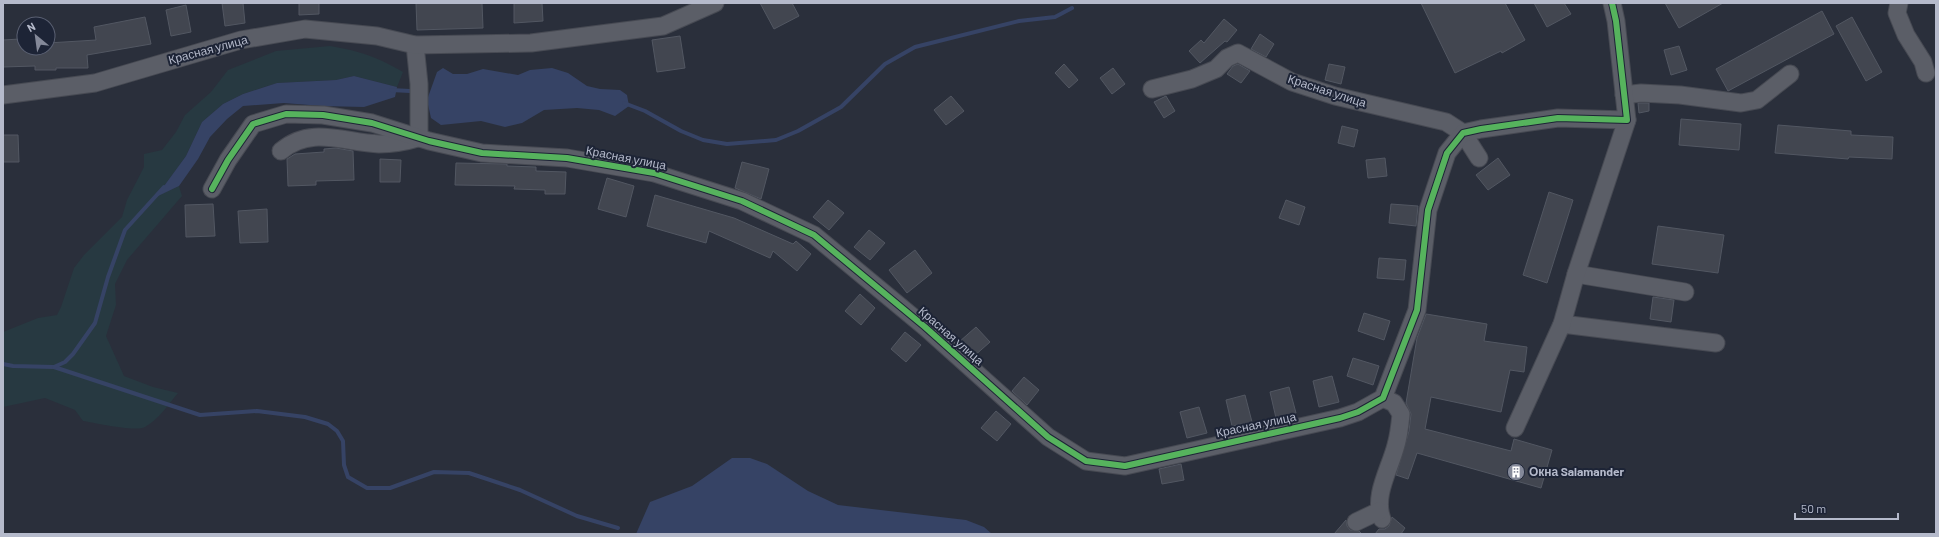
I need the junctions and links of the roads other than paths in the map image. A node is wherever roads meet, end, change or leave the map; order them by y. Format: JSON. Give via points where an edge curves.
{"nodes":[{"id":1,"x":715,"y":3,"type":"edge"},
{"id":2,"x":1612,"y":3,"type":"edge"},
{"id":3,"x":1900,"y":3,"type":"edge"},
{"id":4,"x":415,"y":45,"type":"junction"},
{"id":5,"x":1926,"y":73,"type":"dead end"},
{"id":6,"x":1790,"y":74,"type":"dead end"},
{"id":7,"x":1152,"y":89,"type":"dead end"},
{"id":8,"x":3,"y":95,"type":"edge"},
{"id":9,"x":1624,"y":95,"type":"junction"},
{"id":10,"x":1627,"y":120,"type":"junction"},
{"id":11,"x":1462,"y":133,"type":"junction"},
{"id":12,"x":419,"y":138,"type":"junction"},
{"id":13,"x":281,"y":151,"type":"dead end"},
{"id":14,"x":1479,"y":158,"type":"dead end"},
{"id":15,"x":212,"y":190,"type":"dead end"},
{"id":16,"x":1576,"y":274,"type":"junction"},
{"id":17,"x":1685,"y":292,"type":"dead end"},
{"id":18,"x":1562,"y":324,"type":"junction"},
{"id":19,"x":1716,"y":343,"type":"dead end"},
{"id":20,"x":1383,"y":398,"type":"junction"},
{"id":21,"x":1515,"y":428,"type":"dead end"},
{"id":22,"x":1356,"y":522,"type":"dead end"}],
"edges":[{"from":1,"to":4,"type":"street","name":"Красная улица","via":[[663,26],[531,43]]},
{"from":2,"to":9,"type":"street"},
{"from":3,"to":5,"type":"street","via":[[1897,12],[1906,35],[1923,62]]},
{"from":4,"to":8,"type":"street","name":"Красная улица","via":[[377,36],[305,29],[241,40],[95,83]]},
{"from":4,"to":12,"type":"street","via":[[419,84]]},
{"from":6,"to":9,"type":"street","via":[[1757,100],[1741,103],[1705,97],[1641,92]]},
{"from":7,"to":11,"type":"street","name":"Красная улица","via":[[1192,79],[1216,69],[1227,58],[1238,53],[1292,82],[1342,98],[1446,122]]},
{"from":9,"to":10,"type":"street"},
{"from":10,"to":11,"type":"street","via":[[1558,118]]},
{"from":10,"to":16,"type":"street"},
{"from":11,"to":14,"type":"street"},
{"from":11,"to":20,"type":"street","via":[[1447,153],[1428,210],[1417,310]]},
{"from":12,"to":13,"type":"street","via":[[402,143],[378,144],[317,136],[291,142]]},
{"from":12,"to":15,"type":"street","name":"Красная улица","via":[[351,119],[286,114],[253,124],[228,160]]},
{"from":12,"to":20,"type":"street","name":"Красная улица","via":[[482,153],[567,158],[654,173],[742,202],[814,234],[925,327],[1048,437],[1086,461],[1125,466],[1340,418],[1358,412]]},
{"from":16,"to":17,"type":"street"},
{"from":16,"to":18,"type":"street"},
{"from":18,"to":19,"type":"street"},
{"from":18,"to":21,"type":"street"},
{"from":20,"to":22,"type":"street","via":[[1394,403],[1401,414],[1396,445],[1383,484],[1381,515]]}]}
